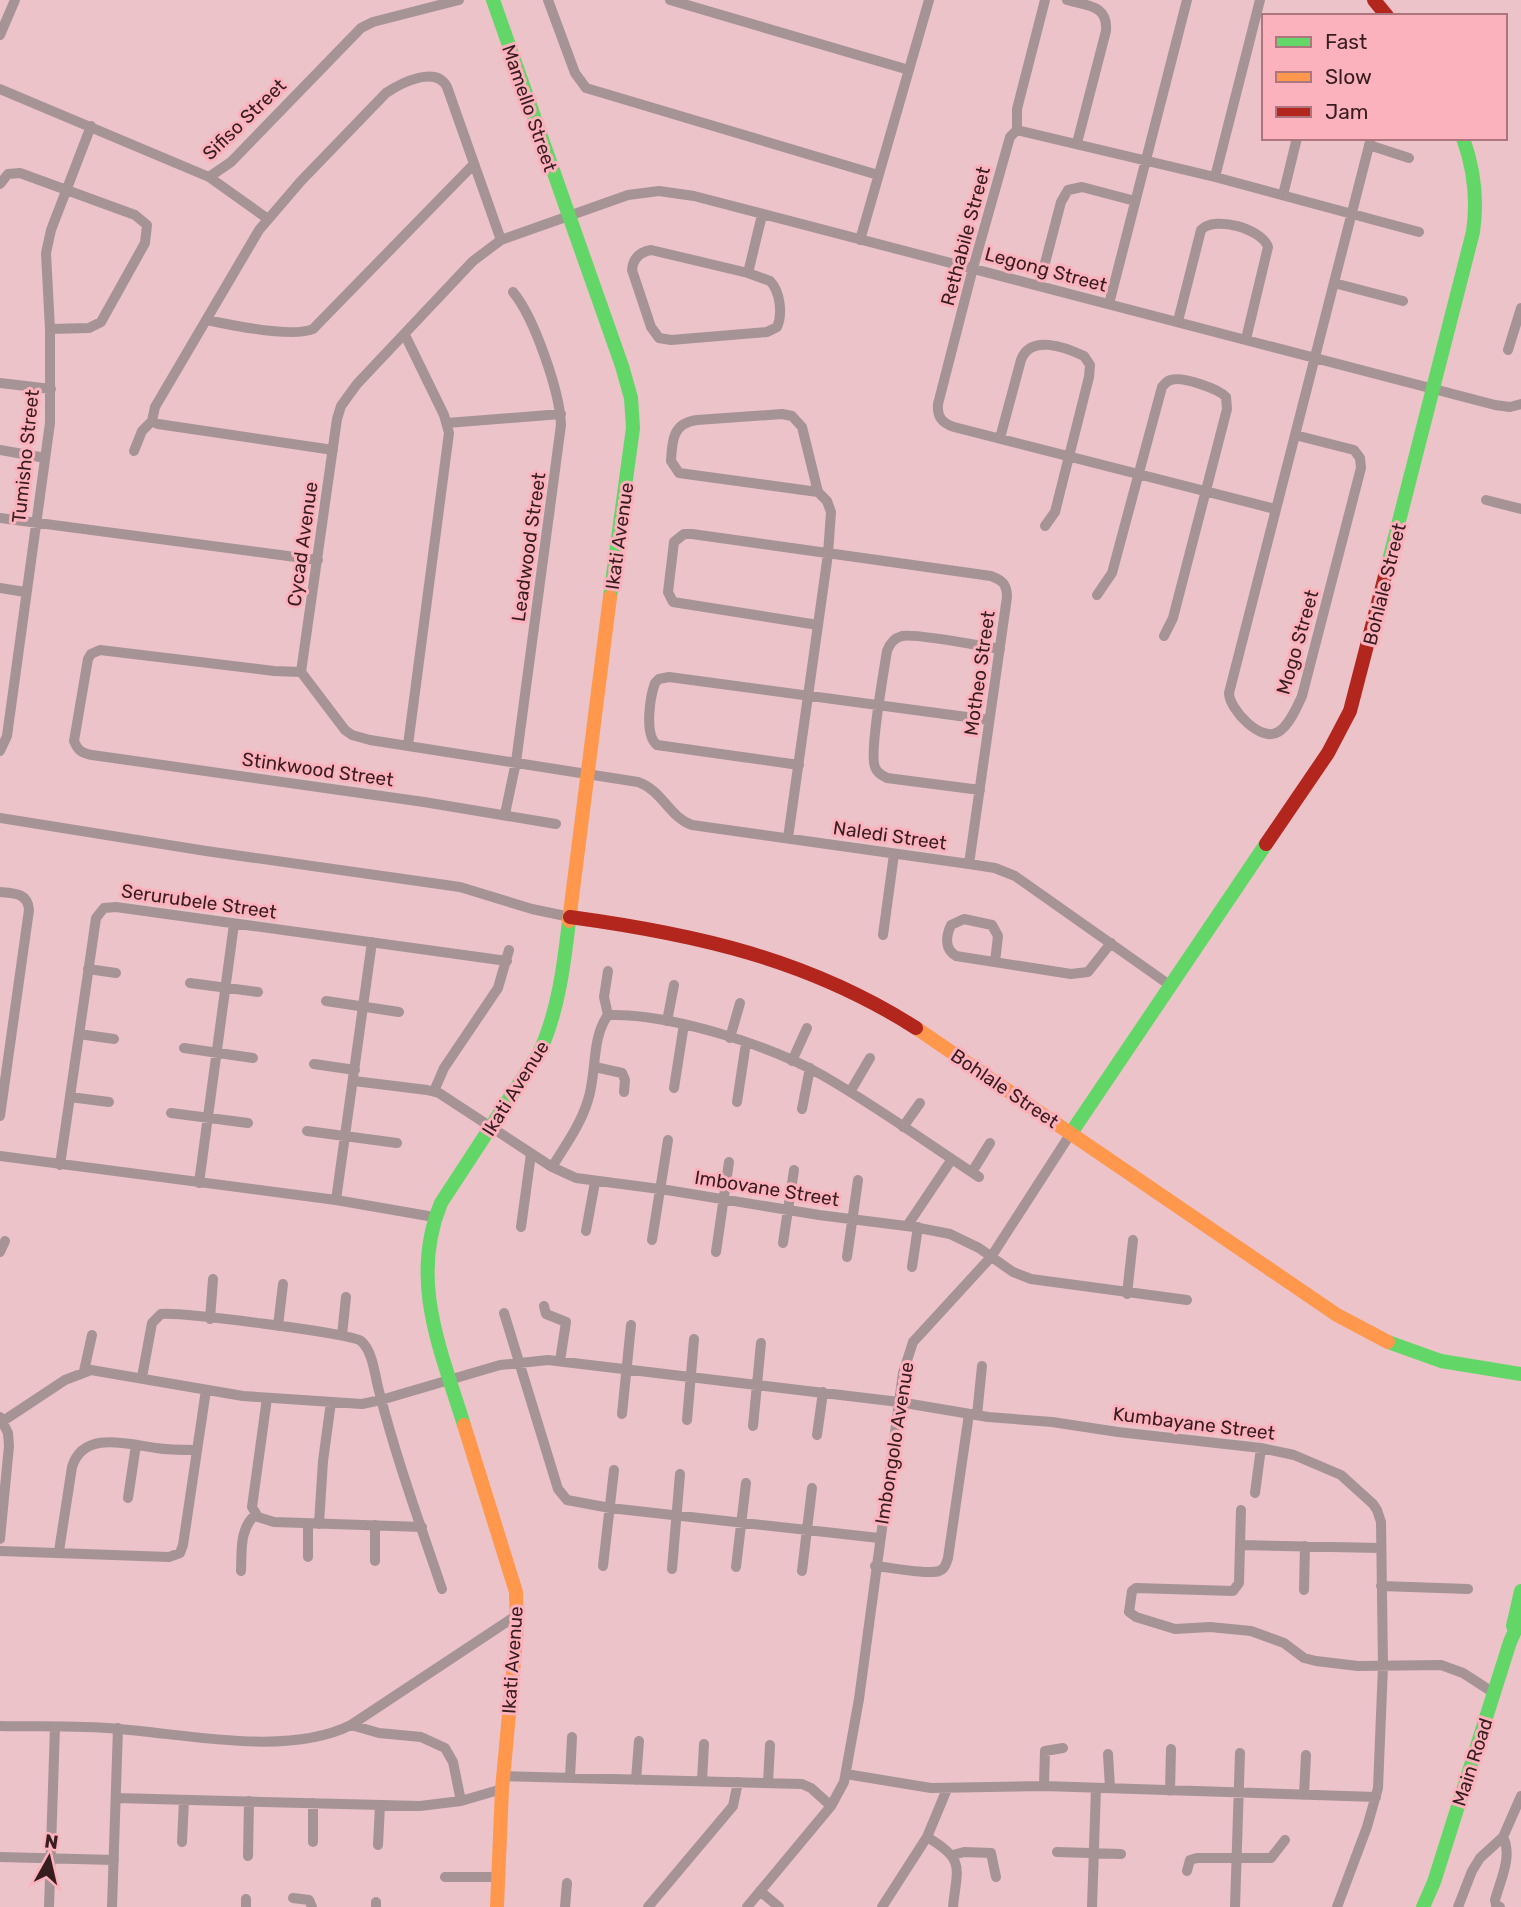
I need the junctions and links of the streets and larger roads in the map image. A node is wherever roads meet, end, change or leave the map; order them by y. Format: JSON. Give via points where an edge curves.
{"nodes":[{"id":1,"x":15,"y":0,"type":"edge"},
{"id":2,"x":459,"y":0,"type":"edge"},
{"id":3,"x":493,"y":0,"type":"edge"},
{"id":4,"x":548,"y":0,"type":"edge"},
{"id":5,"x":670,"y":0,"type":"edge"},
{"id":6,"x":929,"y":0,"type":"edge"},
{"id":7,"x":1045,"y":0,"type":"edge"},
{"id":8,"x":1067,"y":0,"type":"edge"},
{"id":9,"x":1187,"y":0,"type":"edge"},
{"id":10,"x":1259,"y":0,"type":"edge"},
{"id":11,"x":1374,"y":0,"type":"edge"},
{"id":12,"x":1385,"y":14,"type":"edge"},
{"id":13,"x":0,"y":35,"type":"edge"},
{"id":14,"x":909,"y":70,"type":"junction"},
{"id":15,"x":0,"y":89,"type":"edge"},
{"id":16,"x":91,"y":126,"type":"junction"},
{"id":17,"x":1017,"y":130,"type":"junction"},
{"id":18,"x":1297,"y":140,"type":"edge"},
{"id":19,"x":1464,"y":140,"type":"edge"},
{"id":20,"x":1370,"y":141,"type":"edge"},
{"id":21,"x":1077,"y":143,"type":"junction"},
{"id":22,"x":1409,"y":158,"type":"dead end"},
{"id":23,"x":1145,"y":159,"type":"junction"},
{"id":24,"x":473,"y":165,"type":"junction"},
{"id":25,"x":878,"y":174,"type":"junction"},
{"id":26,"x":209,"y":177,"type":"junction"},
{"id":27,"x":1215,"y":177,"type":"junction"},
{"id":28,"x":0,"y":184,"type":"edge"},
{"id":29,"x":68,"y":189,"type":"junction"},
{"id":30,"x":1283,"y":195,"type":"junction"},
{"id":31,"x":1135,"y":201,"type":"junction"},
{"id":32,"x":1352,"y":213,"type":"junction"},
{"id":33,"x":762,"y":215,"type":"junction"},
{"id":34,"x":568,"y":216,"type":"junction"},
{"id":35,"x":268,"y":219,"type":"junction"},
{"id":36,"x":1419,"y":232,"type":"dead end"},
{"id":37,"x":501,"y":240,"type":"junction"},
{"id":38,"x":860,"y":240,"type":"junction"},
{"id":39,"x":973,"y":268,"type":"junction"},
{"id":40,"x":748,"y":273,"type":"junction"},
{"id":41,"x":1334,"y":283,"type":"junction"},
{"id":42,"x":1039,"y":286,"type":"junction"},
{"id":43,"x":513,"y":292,"type":"dead end"},
{"id":44,"x":1403,"y":301,"type":"dead end"},
{"id":45,"x":1109,"y":304,"type":"junction"},
{"id":46,"x":1521,"y":308,"type":"edge"},
{"id":47,"x":207,"y":320,"type":"junction"},
{"id":48,"x":1178,"y":321,"type":"junction"},
{"id":49,"x":50,"y":329,"type":"junction"},
{"id":50,"x":405,"y":335,"type":"junction"},
{"id":51,"x":1246,"y":339,"type":"junction"},
{"id":52,"x":1508,"y":350,"type":"dead end"},
{"id":53,"x":1315,"y":357,"type":"junction"},
{"id":54,"x":0,"y":383,"type":"edge"},
{"id":55,"x":51,"y":388,"type":"junction"},
{"id":56,"x":1435,"y":389,"type":"junction"},
{"id":57,"x":1521,"y":404,"type":"edge"},
{"id":58,"x":561,"y":414,"type":"junction"},
{"id":59,"x":152,"y":416,"type":"junction"},
{"id":60,"x":447,"y":423,"type":"junction"},
{"id":61,"x":1296,"y":435,"type":"junction"},
{"id":62,"x":1000,"y":438,"type":"junction"},
{"id":63,"x":0,"y":450,"type":"edge"},
{"id":64,"x":333,"y":450,"type":"junction"},
{"id":65,"x":134,"y":451,"type":"dead end"},
{"id":66,"x":1070,"y":456,"type":"junction"},
{"id":67,"x":46,"y":458,"type":"junction"},
{"id":68,"x":1139,"y":472,"type":"junction"},
{"id":69,"x":1207,"y":491,"type":"junction"},
{"id":70,"x":818,"y":492,"type":"junction"},
{"id":71,"x":1486,"y":500,"type":"dead end"},
{"id":72,"x":1275,"y":509,"type":"junction"},
{"id":73,"x":1521,"y":509,"type":"edge"},
{"id":74,"x":0,"y":518,"type":"edge"},
{"id":75,"x":36,"y":523,"type":"junction"},
{"id":76,"x":1045,"y":526,"type":"dead end"},
{"id":77,"x":828,"y":554,"type":"junction"},
{"id":78,"x":318,"y":560,"type":"junction"},
{"id":79,"x":0,"y":588,"type":"edge"},
{"id":80,"x":26,"y":592,"type":"junction"},
{"id":81,"x":1097,"y":595,"type":"dead end"},
{"id":82,"x":818,"y":625,"type":"junction"},
{"id":83,"x":1164,"y":636,"type":"dead end"},
{"id":84,"x":1000,"y":649,"type":"junction"},
{"id":85,"x":301,"y":672,"type":"junction"},
{"id":86,"x":808,"y":695,"type":"junction"},
{"id":87,"x":879,"y":706,"type":"junction"},
{"id":88,"x":989,"y":720,"type":"junction"},
{"id":89,"x":408,"y":745,"type":"junction"},
{"id":90,"x":0,"y":751,"type":"edge"},
{"id":91,"x":516,"y":762,"type":"junction"},
{"id":92,"x":799,"y":765,"type":"junction"},
{"id":93,"x":586,"y":773,"type":"junction"},
{"id":94,"x":980,"y":790,"type":"junction"},
{"id":95,"x":505,"y":814,"type":"junction"},
{"id":96,"x":0,"y":818,"type":"edge"},
{"id":97,"x":556,"y":824,"type":"dead end"},
{"id":98,"x":788,"y":838,"type":"junction"},
{"id":99,"x":894,"y":855,"type":"junction"},
{"id":100,"x":969,"y":864,"type":"junction"},
{"id":101,"x":0,"y":892,"type":"edge"},
{"id":102,"x":570,"y":918,"type":"junction"},
{"id":103,"x":234,"y":924,"type":"junction"},
{"id":104,"x":883,"y":935,"type":"dead end"},
{"id":105,"x":372,"y":942,"type":"junction"},
{"id":106,"x":1111,"y":943,"type":"junction"},
{"id":107,"x":509,"y":950,"type":"dead end"},
{"id":108,"x":506,"y":961,"type":"junction"},
{"id":109,"x":995,"y":962,"type":"junction"},
{"id":110,"x":88,"y":969,"type":"junction"},
{"id":111,"x":608,"y":971,"type":"dead end"},
{"id":112,"x":117,"y":973,"type":"dead end"},
{"id":113,"x":190,"y":983,"type":"dead end"},
{"id":114,"x":674,"y":985,"type":"dead end"},
{"id":115,"x":1171,"y":986,"type":"junction"},
{"id":116,"x":225,"y":988,"type":"junction"},
{"id":117,"x":258,"y":992,"type":"dead end"},
{"id":118,"x":326,"y":1001,"type":"dead end"},
{"id":119,"x":740,"y":1003,"type":"dead end"},
{"id":120,"x":363,"y":1007,"type":"junction"},
{"id":121,"x":399,"y":1012,"type":"dead end"},
{"id":122,"x":608,"y":1015,"type":"junction"},
{"id":123,"x":667,"y":1021,"type":"junction"},
{"id":124,"x":684,"y":1024,"type":"junction"},
{"id":125,"x":807,"y":1028,"type":"dead end"},
{"id":126,"x":79,"y":1034,"type":"junction"},
{"id":127,"x":730,"y":1038,"type":"junction"},
{"id":128,"x":114,"y":1039,"type":"dead end"},
{"id":129,"x":5,"y":1041,"type":"edge"},
{"id":130,"x":746,"y":1043,"type":"junction"},
{"id":131,"x":184,"y":1048,"type":"dead end"},
{"id":132,"x":217,"y":1053,"type":"junction"},
{"id":133,"x":253,"y":1058,"type":"dead end"},
{"id":134,"x":870,"y":1058,"type":"dead end"},
{"id":135,"x":792,"y":1061,"type":"junction"},
{"id":136,"x":314,"y":1064,"type":"dead end"},
{"id":137,"x":594,"y":1067,"type":"junction"},
{"id":138,"x":810,"y":1069,"type":"junction"},
{"id":139,"x":355,"y":1070,"type":"junction"},
{"id":140,"x":354,"y":1081,"type":"junction"},
{"id":141,"x":674,"y":1088,"type":"dead end"},
{"id":142,"x":434,"y":1091,"type":"junction"},
{"id":143,"x":624,"y":1091,"type":"dead end"},
{"id":144,"x":850,"y":1092,"type":"junction"},
{"id":145,"x":70,"y":1097,"type":"junction"},
{"id":146,"x":109,"y":1102,"type":"dead end"},
{"id":147,"x":737,"y":1102,"type":"dead end"},
{"id":148,"x":920,"y":1103,"type":"dead end"},
{"id":149,"x":802,"y":1109,"type":"dead end"},
{"id":150,"x":171,"y":1113,"type":"dead end"},
{"id":151,"x":0,"y":1116,"type":"edge"},
{"id":152,"x":208,"y":1118,"type":"junction"},
{"id":153,"x":248,"y":1123,"type":"dead end"},
{"id":154,"x":903,"y":1127,"type":"junction"},
{"id":155,"x":491,"y":1128,"type":"junction"},
{"id":156,"x":307,"y":1131,"type":"dead end"},
{"id":157,"x":1071,"y":1133,"type":"junction"},
{"id":158,"x":345,"y":1136,"type":"junction"},
{"id":159,"x":668,"y":1140,"type":"dead end"},
{"id":160,"x":397,"y":1143,"type":"dead end"},
{"id":161,"x":990,"y":1143,"type":"dead end"},
{"id":162,"x":531,"y":1154,"type":"junction"},
{"id":163,"x":0,"y":1156,"type":"edge"},
{"id":164,"x":952,"y":1159,"type":"junction"},
{"id":165,"x":729,"y":1162,"type":"dead end"},
{"id":166,"x":60,"y":1165,"type":"junction"},
{"id":167,"x":552,"y":1167,"type":"junction"},
{"id":168,"x":794,"y":1170,"type":"dead end"},
{"id":169,"x":858,"y":1180,"type":"dead end"},
{"id":170,"x":595,"y":1182,"type":"junction"},
{"id":171,"x":199,"y":1183,"type":"junction"},
{"id":172,"x":659,"y":1189,"type":"junction"},
{"id":173,"x":724,"y":1199,"type":"junction"},
{"id":174,"x":336,"y":1200,"type":"junction"},
{"id":175,"x":788,"y":1210,"type":"junction"},
{"id":176,"x":434,"y":1217,"type":"junction"},
{"id":177,"x":853,"y":1219,"type":"junction"},
{"id":178,"x":521,"y":1227,"type":"dead end"},
{"id":179,"x":913,"y":1227,"type":"junction"},
{"id":180,"x":586,"y":1231,"type":"dead end"},
{"id":181,"x":652,"y":1240,"type":"dead end"},
{"id":182,"x":1133,"y":1240,"type":"dead end"},
{"id":183,"x":5,"y":1241,"type":"dead end"},
{"id":184,"x":783,"y":1243,"type":"dead end"},
{"id":185,"x":0,"y":1252,"type":"edge"},
{"id":186,"x":716,"y":1252,"type":"dead end"},
{"id":187,"x":847,"y":1256,"type":"dead end"},
{"id":188,"x":991,"y":1257,"type":"junction"},
{"id":189,"x":912,"y":1267,"type":"dead end"},
{"id":190,"x":213,"y":1279,"type":"dead end"},
{"id":191,"x":283,"y":1284,"type":"dead end"},
{"id":192,"x":1126,"y":1294,"type":"junction"},
{"id":193,"x":346,"y":1297,"type":"dead end"},
{"id":194,"x":1187,"y":1300,"type":"dead end"},
{"id":195,"x":544,"y":1306,"type":"dead end"},
{"id":196,"x":504,"y":1313,"type":"dead end"},
{"id":197,"x":210,"y":1319,"type":"junction"},
{"id":198,"x":631,"y":1325,"type":"dead end"},
{"id":199,"x":278,"y":1326,"type":"junction"},
{"id":200,"x":92,"y":1335,"type":"dead end"},
{"id":201,"x":342,"y":1335,"type":"junction"},
{"id":202,"x":694,"y":1339,"type":"dead end"},
{"id":203,"x":761,"y":1343,"type":"dead end"},
{"id":204,"x":1402,"y":1347,"type":"junction"},
{"id":205,"x":560,"y":1361,"type":"junction"},
{"id":206,"x":520,"y":1362,"type":"junction"},
{"id":207,"x":1521,"y":1365,"type":"edge"},
{"id":208,"x":982,"y":1366,"type":"dead end"},
{"id":209,"x":626,"y":1368,"type":"junction"},
{"id":210,"x":84,"y":1371,"type":"junction"},
{"id":211,"x":1521,"y":1374,"type":"edge"},
{"id":212,"x":691,"y":1376,"type":"junction"},
{"id":213,"x":142,"y":1377,"type":"junction"},
{"id":214,"x":451,"y":1378,"type":"junction"},
{"id":215,"x":757,"y":1384,"type":"junction"},
{"id":216,"x":206,"y":1390,"type":"junction"},
{"id":217,"x":822,"y":1392,"type":"junction"},
{"id":218,"x":267,"y":1398,"type":"junction"},
{"id":219,"x":381,"y":1401,"type":"junction"},
{"id":220,"x":331,"y":1402,"type":"junction"},
{"id":221,"x":899,"y":1402,"type":"junction"},
{"id":222,"x":622,"y":1414,"type":"dead end"},
{"id":223,"x":973,"y":1414,"type":"junction"},
{"id":224,"x":1,"y":1420,"type":"edge"},
{"id":225,"x":687,"y":1420,"type":"dead end"},
{"id":226,"x":753,"y":1426,"type":"dead end"},
{"id":227,"x":817,"y":1435,"type":"dead end"},
{"id":228,"x":136,"y":1445,"type":"junction"},
{"id":229,"x":1261,"y":1447,"type":"junction"},
{"id":230,"x":195,"y":1450,"type":"junction"},
{"id":231,"x":614,"y":1470,"type":"dead end"},
{"id":232,"x":680,"y":1474,"type":"dead end"},
{"id":233,"x":746,"y":1483,"type":"dead end"},
{"id":234,"x":812,"y":1488,"type":"dead end"},
{"id":235,"x":1255,"y":1493,"type":"dead end"},
{"id":236,"x":128,"y":1498,"type":"dead end"},
{"id":237,"x":610,"y":1508,"type":"junction"},
{"id":238,"x":1241,"y":1510,"type":"dead end"},
{"id":239,"x":255,"y":1515,"type":"junction"},
{"id":240,"x":676,"y":1516,"type":"junction"},
{"id":241,"x":741,"y":1523,"type":"junction"},
{"id":242,"x":314,"y":1524,"type":"junction"},
{"id":243,"x":375,"y":1525,"type":"junction"},
{"id":244,"x":422,"y":1527,"type":"junction"},
{"id":245,"x":806,"y":1530,"type":"junction"},
{"id":246,"x":879,"y":1538,"type":"junction"},
{"id":247,"x":0,"y":1539,"type":"edge"},
{"id":248,"x":1240,"y":1545,"type":"junction"},
{"id":249,"x":1305,"y":1546,"type":"junction"},
{"id":250,"x":1380,"y":1548,"type":"junction"},
{"id":251,"x":0,"y":1551,"type":"edge"},
{"id":252,"x":60,"y":1552,"type":"junction"},
{"id":253,"x":308,"y":1557,"type":"dead end"},
{"id":254,"x":375,"y":1561,"type":"dead end"},
{"id":255,"x":603,"y":1566,"type":"dead end"},
{"id":256,"x":875,"y":1566,"type":"junction"},
{"id":257,"x":736,"y":1567,"type":"dead end"},
{"id":258,"x":672,"y":1569,"type":"dead end"},
{"id":259,"x":802,"y":1571,"type":"dead end"},
{"id":260,"x":241,"y":1572,"type":"dead end"},
{"id":261,"x":1381,"y":1586,"type":"junction"},
{"id":262,"x":442,"y":1589,"type":"dead end"},
{"id":263,"x":1468,"y":1589,"type":"dead end"},
{"id":264,"x":1304,"y":1590,"type":"dead end"},
{"id":265,"x":1521,"y":1591,"type":"edge"},
{"id":266,"x":517,"y":1615,"type":"junction"},
{"id":267,"x":1521,"y":1617,"type":"edge"},
{"id":268,"x":1510,"y":1642,"type":"junction"},
{"id":269,"x":1383,"y":1666,"type":"junction"},
{"id":270,"x":1494,"y":1693,"type":"junction"},
{"id":271,"x":351,"y":1725,"type":"junction"},
{"id":272,"x":0,"y":1726,"type":"edge"},
{"id":273,"x":55,"y":1727,"type":"junction"},
{"id":274,"x":118,"y":1728,"type":"junction"},
{"id":275,"x":572,"y":1737,"type":"dead end"},
{"id":276,"x":639,"y":1741,"type":"dead end"},
{"id":277,"x":704,"y":1744,"type":"dead end"},
{"id":278,"x":770,"y":1745,"type":"dead end"},
{"id":279,"x":1063,"y":1748,"type":"dead end"},
{"id":280,"x":1171,"y":1749,"type":"dead end"},
{"id":281,"x":1240,"y":1753,"type":"dead end"},
{"id":282,"x":1108,"y":1754,"type":"dead end"},
{"id":283,"x":1306,"y":1755,"type":"dead end"},
{"id":284,"x":846,"y":1774,"type":"junction"},
{"id":285,"x":570,"y":1778,"type":"junction"},
{"id":286,"x":636,"y":1780,"type":"junction"},
{"id":287,"x":702,"y":1781,"type":"junction"},
{"id":288,"x":503,"y":1782,"type":"junction"},
{"id":289,"x":738,"y":1782,"type":"junction"},
{"id":290,"x":768,"y":1783,"type":"junction"},
{"id":291,"x":1044,"y":1786,"type":"junction"},
{"id":292,"x":1096,"y":1788,"type":"junction"},
{"id":293,"x":1110,"y":1788,"type":"junction"},
{"id":294,"x":947,"y":1789,"type":"junction"},
{"id":295,"x":1170,"y":1791,"type":"junction"},
{"id":296,"x":1238,"y":1793,"type":"junction"},
{"id":297,"x":1304,"y":1795,"type":"junction"},
{"id":298,"x":1521,"y":1796,"type":"edge"},
{"id":299,"x":1377,"y":1797,"type":"junction"},
{"id":300,"x":116,"y":1798,"type":"junction"},
{"id":301,"x":184,"y":1800,"type":"junction"},
{"id":302,"x":249,"y":1801,"type":"junction"},
{"id":303,"x":461,"y":1801,"type":"junction"},
{"id":304,"x":313,"y":1803,"type":"junction"},
{"id":305,"x":380,"y":1805,"type":"junction"},
{"id":306,"x":831,"y":1806,"type":"junction"},
{"id":307,"x":927,"y":1837,"type":"junction"},
{"id":308,"x":1503,"y":1837,"type":"junction"},
{"id":309,"x":1285,"y":1840,"type":"dead end"},
{"id":310,"x":182,"y":1842,"type":"dead end"},
{"id":311,"x":313,"y":1843,"type":"dead end"},
{"id":312,"x":377,"y":1845,"type":"dead end"},
{"id":313,"x":1057,"y":1852,"type":"dead end"},
{"id":314,"x":1094,"y":1853,"type":"junction"},
{"id":315,"x":1121,"y":1854,"type":"dead end"},
{"id":316,"x":953,"y":1855,"type":"junction"},
{"id":317,"x":248,"y":1856,"type":"dead end"},
{"id":318,"x":0,"y":1857,"type":"edge"},
{"id":319,"x":1235,"y":1858,"type":"junction"},
{"id":320,"x":50,"y":1859,"type":"junction"},
{"id":321,"x":114,"y":1860,"type":"junction"},
{"id":322,"x":1187,"y":1871,"type":"dead end"},
{"id":323,"x":445,"y":1877,"type":"dead end"},
{"id":324,"x":996,"y":1877,"type":"dead end"},
{"id":325,"x":498,"y":1878,"type":"junction"},
{"id":326,"x":1434,"y":1881,"type":"junction"},
{"id":327,"x":567,"y":1883,"type":"dead end"},
{"id":328,"x":761,"y":1891,"type":"junction"},
{"id":329,"x":293,"y":1898,"type":"dead end"},
{"id":330,"x":49,"y":1907,"type":"edge"},
{"id":331,"x":112,"y":1907,"type":"edge"},
{"id":332,"x":312,"y":1907,"type":"edge"},
{"id":333,"x":497,"y":1907,"type":"edge"},
{"id":334,"x":565,"y":1907,"type":"edge"},
{"id":335,"x":648,"y":1907,"type":"edge"},
{"id":336,"x":747,"y":1907,"type":"edge"},
{"id":337,"x":779,"y":1907,"type":"edge"},
{"id":338,"x":882,"y":1907,"type":"edge"},
{"id":339,"x":953,"y":1907,"type":"edge"},
{"id":340,"x":1092,"y":1907,"type":"edge"},
{"id":341,"x":1235,"y":1907,"type":"edge"},
{"id":342,"x":1337,"y":1907,"type":"edge"},
{"id":343,"x":1423,"y":1907,"type":"edge"},
{"id":344,"x":1431,"y":1907,"type":"edge"},
{"id":345,"x":1458,"y":1907,"type":"edge"},
{"id":346,"x":1500,"y":1907,"type":"edge"}],
"edges":[{"from":1,"to":13,"type":"street"},
{"from":2,"to":26,"type":"street","name":"Sifiso Street","via":[[361,28],[230,162]]},
{"from":3,"to":34,"type":"street","name":"Mamello Street"},
{"from":4,"to":25,"type":"street","via":[[575,74],[586,88]]},
{"from":5,"to":14,"type":"street"},
{"from":6,"to":14,"type":"street"},
{"from":7,"to":17,"type":"street","name":"Rethabile Street","via":[[1017,109]]},
{"from":8,"to":21,"type":"street","via":[[1098,9],[1105,16],[1106,32]]},
{"from":9,"to":23,"type":"street"},
{"from":10,"to":27,"type":"street"},
{"from":11,"to":12,"type":"street"},
{"from":14,"to":25,"type":"street"},
{"from":15,"to":16,"type":"street","name":"Sifiso Street"},
{"from":16,"to":26,"type":"street","name":"Sifiso Street"},
{"from":16,"to":29,"type":"street","name":"Tumisho Street"},
{"from":17,"to":21,"type":"street"},
{"from":17,"to":39,"type":"street","name":"Rethabile Street","via":[[1010,137]]},
{"from":18,"to":30,"type":"street"},
{"from":19,"to":56,"type":"street","name":"Bohlale Street","via":[[1471,163],[1476,218]]},
{"from":20,"to":22,"type":"street"},
{"from":20,"to":32,"type":"street","name":"Mogo Street"},
{"from":21,"to":23,"type":"street"},
{"from":23,"to":27,"type":"street"},
{"from":23,"to":31,"type":"street"},
{"from":24,"to":35,"type":"street","via":[[443,80],[426,77],[386,93]]},
{"from":24,"to":37,"type":"street"},
{"from":24,"to":47,"type":"street","via":[[313,329],[290,332]]},
{"from":25,"to":38,"type":"street"},
{"from":26,"to":35,"type":"street"},
{"from":27,"to":30,"type":"street"},
{"from":28,"to":29,"type":"street","via":[[8,174],[20,173]]},
{"from":29,"to":49,"type":"street","name":"Tumisho Street","via":[[46,253]]},
{"from":29,"to":49,"type":"street","via":[[141,219],[147,225],[147,236],[101,322],[89,328]]},
{"from":30,"to":32,"type":"street"},
{"from":31,"to":42,"type":"street","via":[[1082,187],[1068,190]]},
{"from":31,"to":45,"type":"street"},
{"from":32,"to":36,"type":"street"},
{"from":32,"to":41,"type":"street","name":"Mogo Street"},
{"from":33,"to":34,"type":"street","name":"Legong Street","via":[[659,191],[628,195]]},
{"from":33,"to":38,"type":"street","name":"Legong Street"},
{"from":33,"to":40,"type":"street"},
{"from":34,"to":37,"type":"street","name":"Cycad Avenue"},
{"from":34,"to":93,"type":"street","name":"Ikati Avenue","via":[[629,387],[633,417]]},
{"from":35,"to":47,"type":"street"},
{"from":37,"to":50,"type":"street","name":"Cycad Avenue","via":[[473,261]]},
{"from":38,"to":39,"type":"street","name":"Legong Street"},
{"from":39,"to":42,"type":"street","name":"Legong Street"},
{"from":39,"to":62,"type":"street","name":"Rethabile Street","via":[[938,414],[949,425]]},
{"from":40,"to":40,"type":"street","via":[[770,281],[776,290],[777,327],[671,340],[655,334],[632,270],[638,255],[651,250]]},
{"from":41,"to":44,"type":"street"},
{"from":41,"to":53,"type":"street","name":"Mogo Street"},
{"from":42,"to":45,"type":"street","name":"Legong Street"},
{"from":43,"to":58,"type":"street","name":"Leadwood Street","via":[[530,322]]},
{"from":45,"to":48,"type":"street","name":"Legong Street"},
{"from":46,"to":52,"type":"street"},
{"from":47,"to":59,"type":"street"},
{"from":48,"to":51,"type":"street","name":"Legong Street"},
{"from":48,"to":51,"type":"street","via":[[1202,230],[1223,223],[1258,234],[1268,247]]},
{"from":49,"to":55,"type":"street","name":"Tumisho Street"},
{"from":50,"to":60,"type":"street"},
{"from":50,"to":64,"type":"street","name":"Cycad Avenue","via":[[345,399]]},
{"from":51,"to":53,"type":"street","name":"Legong Street"},
{"from":53,"to":56,"type":"street","name":"Legong Street"},
{"from":53,"to":61,"type":"street","name":"Mogo Street"},
{"from":54,"to":55,"type":"street"},
{"from":55,"to":67,"type":"street","name":"Tumisho Street"},
{"from":56,"to":57,"type":"street","name":"Legong Street","via":[[1495,405]]},
{"from":56,"to":115,"type":"street","name":"Bohlale Street","via":[[1357,692],[1343,728]]},
{"from":58,"to":60,"type":"street"},
{"from":58,"to":91,"type":"street","name":"Leadwood Street"},
{"from":59,"to":64,"type":"street","via":[[158,424]]},
{"from":59,"to":65,"type":"street"},
{"from":60,"to":89,"type":"street","via":[[448,444]]},
{"from":61,"to":72,"type":"street","name":"Mogo Street"},
{"from":61,"to":72,"type":"street","name":"Mogo Street","via":[[1354,450],[1361,468],[1303,696],[1284,726],[1271,735],[1260,732],[1236,712],[1228,693]]},
{"from":62,"to":66,"type":"street","name":"Rethabile Street"},
{"from":62,"to":66,"type":"street","via":[[1026,349],[1037,344],[1055,347],[1084,356],[1090,365]]},
{"from":63,"to":67,"type":"street"},
{"from":64,"to":78,"type":"street","name":"Cycad Avenue"},
{"from":66,"to":68,"type":"street","name":"Rethabile Street"},
{"from":66,"to":76,"type":"street","via":[[1055,512]]},
{"from":67,"to":75,"type":"street","name":"Tumisho Street"},
{"from":68,"to":69,"type":"street","name":"Rethabile Street"},
{"from":68,"to":69,"type":"street","via":[[1159,393],[1166,382],[1182,380],[1218,390],[1228,402]]},
{"from":68,"to":81,"type":"street","via":[[1112,573]]},
{"from":69,"to":72,"type":"street","name":"Rethabile Street"},
{"from":69,"to":83,"type":"street","via":[[1173,618]]},
{"from":70,"to":70,"type":"street","via":[[679,473],[671,461],[677,430],[697,420],[792,416],[802,427]]},
{"from":70,"to":77,"type":"street","via":[[831,512]]},
{"from":71,"to":73,"type":"street"},
{"from":74,"to":75,"type":"street"},
{"from":75,"to":78,"type":"street"},
{"from":75,"to":80,"type":"street","name":"Tumisho Street"},
{"from":77,"to":82,"type":"street"},
{"from":77,"to":82,"type":"street","via":[[692,534],[678,537],[672,550],[668,592],[673,603]]},
{"from":77,"to":84,"type":"street","name":"Motheo Street","via":[[1003,581],[1007,597]]},
{"from":78,"to":85,"type":"street","name":"Cycad Avenue"},
{"from":79,"to":80,"type":"street"},
{"from":80,"to":90,"type":"street","name":"Tumisho Street","via":[[7,736]]},
{"from":82,"to":86,"type":"street"},
{"from":84,"to":87,"type":"street","via":[[899,636],[887,650]]},
{"from":84,"to":88,"type":"street","name":"Motheo Street"},
{"from":85,"to":89,"type":"street","via":[[352,735]]},
{"from":85,"to":95,"type":"street","name":"Stinkwood Street","via":[[105,649],[90,654],[75,732],[77,748],[92,755]]},
{"from":86,"to":87,"type":"street"},
{"from":86,"to":92,"type":"street"},
{"from":86,"to":92,"type":"street","via":[[669,677],[659,679],[653,689],[648,731],[657,744]]},
{"from":87,"to":88,"type":"street"},
{"from":87,"to":94,"type":"street","via":[[873,755],[880,775]]},
{"from":88,"to":94,"type":"street","name":"Motheo Street"},
{"from":89,"to":91,"type":"street"},
{"from":91,"to":93,"type":"street"},
{"from":91,"to":95,"type":"street","name":"Leadwood Street"},
{"from":92,"to":98,"type":"street"},
{"from":93,"to":98,"type":"street","name":"Naledi Street","via":[[647,785],[678,818],[692,825]]},
{"from":93,"to":102,"type":"street","name":"Ikati Avenue"},
{"from":94,"to":100,"type":"street","name":"Motheo Street"},
{"from":95,"to":97,"type":"street","name":"Stinkwood Street"},
{"from":96,"to":102,"type":"street","via":[[460,887]]},
{"from":98,"to":99,"type":"street","name":"Naledi Street"},
{"from":99,"to":100,"type":"street","name":"Naledi Street"},
{"from":99,"to":104,"type":"street"},
{"from":100,"to":106,"type":"street","name":"Naledi Street","via":[[1015,876]]},
{"from":101,"to":129,"type":"street","via":[[23,896],[29,903]]},
{"from":102,"to":155,"type":"street","name":"Ikati Avenue","via":[[545,1043]]},
{"from":102,"to":157,"type":"street","name":"Bohlale Street","via":[[705,939],[821,975],[906,1021]]},
{"from":103,"to":105,"type":"street","name":"Serurubele Street"},
{"from":103,"to":110,"type":"street","name":"Serurubele Street","via":[[104,908],[96,918]]},
{"from":103,"to":116,"type":"street"},
{"from":105,"to":108,"type":"street","name":"Serurubele Street"},
{"from":105,"to":120,"type":"street"},
{"from":106,"to":109,"type":"street","via":[[1094,967],[1080,974]]},
{"from":106,"to":115,"type":"street","name":"Naledi Street"},
{"from":107,"to":108,"type":"street"},
{"from":108,"to":142,"type":"street","via":[[494,996],[444,1068]]},
{"from":109,"to":109,"type":"street","via":[[951,953],[947,945],[951,925],[964,919],[992,925],[998,936]]},
{"from":110,"to":112,"type":"street"},
{"from":110,"to":126,"type":"street","name":"Serurubele Street"},
{"from":111,"to":122,"type":"street","via":[[604,997]]},
{"from":113,"to":116,"type":"street"},
{"from":114,"to":123,"type":"street"},
{"from":115,"to":157,"type":"street","name":"Imbongolo Avenue"},
{"from":116,"to":117,"type":"street"},
{"from":116,"to":132,"type":"street"},
{"from":118,"to":120,"type":"street"},
{"from":119,"to":127,"type":"street"},
{"from":120,"to":121,"type":"street"},
{"from":120,"to":139,"type":"street"},
{"from":122,"to":123,"type":"street"},
{"from":122,"to":137,"type":"street","via":[[600,1030]]},
{"from":123,"to":124,"type":"street"},
{"from":124,"to":127,"type":"street"},
{"from":124,"to":141,"type":"street"},
{"from":125,"to":135,"type":"street"},
{"from":126,"to":128,"type":"street"},
{"from":126,"to":145,"type":"street","name":"Serurubele Street"},
{"from":127,"to":130,"type":"street"},
{"from":129,"to":151,"type":"street"},
{"from":130,"to":135,"type":"street"},
{"from":130,"to":147,"type":"street"},
{"from":131,"to":132,"type":"street"},
{"from":132,"to":133,"type":"street"},
{"from":132,"to":152,"type":"street"},
{"from":134,"to":144,"type":"street"},
{"from":135,"to":138,"type":"street"},
{"from":136,"to":139,"type":"street"},
{"from":137,"to":143,"type":"street","via":[[622,1073]]},
{"from":137,"to":167,"type":"street","via":[[584,1112]]},
{"from":138,"to":144,"type":"street"},
{"from":138,"to":149,"type":"street"},
{"from":139,"to":140,"type":"street"},
{"from":140,"to":142,"type":"street","name":"Imbovane Street"},
{"from":140,"to":158,"type":"street"},
{"from":142,"to":155,"type":"street","name":"Imbovane Street"},
{"from":144,"to":154,"type":"street"},
{"from":145,"to":146,"type":"street"},
{"from":145,"to":166,"type":"street","name":"Serurubele Street"},
{"from":148,"to":154,"type":"street"},
{"from":150,"to":152,"type":"street"},
{"from":152,"to":153,"type":"street"},
{"from":152,"to":171,"type":"street"},
{"from":154,"to":164,"type":"street"},
{"from":155,"to":162,"type":"street","name":"Imbovane Street"},
{"from":155,"to":176,"type":"street","name":"Ikati Avenue"},
{"from":156,"to":158,"type":"street"},
{"from":157,"to":188,"type":"street","name":"Imbongolo Avenue"},
{"from":157,"to":204,"type":"street","name":"Bohlale Street","via":[[1337,1315]]},
{"from":158,"to":160,"type":"street"},
{"from":158,"to":174,"type":"street"},
{"from":159,"to":172,"type":"street"},
{"from":161,"to":164,"type":"street","via":[[976,1174]]},
{"from":162,"to":167,"type":"street","name":"Imbovane Street"},
{"from":162,"to":178,"type":"street"},
{"from":163,"to":166,"type":"street"},
{"from":164,"to":179,"type":"street"},
{"from":165,"to":173,"type":"street"},
{"from":166,"to":171,"type":"street"},
{"from":167,"to":170,"type":"street","name":"Imbovane Street"},
{"from":168,"to":175,"type":"street"},
{"from":169,"to":177,"type":"street"},
{"from":170,"to":172,"type":"street","name":"Imbovane Street"},
{"from":170,"to":180,"type":"street"},
{"from":171,"to":174,"type":"street"},
{"from":172,"to":173,"type":"street","name":"Imbovane Street"},
{"from":172,"to":181,"type":"street"},
{"from":173,"to":175,"type":"street","name":"Imbovane Street"},
{"from":173,"to":186,"type":"street"},
{"from":174,"to":176,"type":"street"},
{"from":175,"to":177,"type":"street","name":"Imbovane Street"},
{"from":175,"to":184,"type":"street"},
{"from":176,"to":214,"type":"street","name":"Ikati Avenue","via":[[428,1300]]},
{"from":177,"to":179,"type":"street","name":"Imbovane Street"},
{"from":177,"to":187,"type":"street"},
{"from":179,"to":188,"type":"street","name":"Imbovane Street","via":[[959,1237]]},
{"from":179,"to":189,"type":"street"},
{"from":182,"to":192,"type":"street"},
{"from":183,"to":185,"type":"street"},
{"from":188,"to":192,"type":"street","name":"Imbovane Street","via":[[1031,1279]]},
{"from":188,"to":221,"type":"street","name":"Imbongolo Avenue","via":[[913,1342]]},
{"from":190,"to":197,"type":"street"},
{"from":191,"to":199,"type":"street"},
{"from":192,"to":194,"type":"street","name":"Imbovane Street"},
{"from":193,"to":201,"type":"street"},
{"from":195,"to":205,"type":"street","via":[[546,1314],[566,1322]]},
{"from":196,"to":206,"type":"street"},
{"from":197,"to":199,"type":"street"},
{"from":197,"to":213,"type":"street","via":[[157,1316],[150,1329]]},
{"from":198,"to":209,"type":"street"},
{"from":199,"to":201,"type":"street"},
{"from":200,"to":210,"type":"street"},
{"from":201,"to":219,"type":"street","via":[[366,1346]]},
{"from":202,"to":212,"type":"street"},
{"from":203,"to":215,"type":"street"},
{"from":204,"to":207,"type":"street","name":"Bohlale Street"},
{"from":204,"to":211,"type":"street","name":"Bohlale Street","via":[[1434,1359]]},
{"from":205,"to":206,"type":"street","name":"Kumbayane Street"},
{"from":205,"to":209,"type":"street","name":"Kumbayane Street"},
{"from":206,"to":214,"type":"street","name":"Kumbayane Street"},
{"from":206,"to":237,"type":"street","via":[[561,1496],[573,1503]]},
{"from":208,"to":223,"type":"street"},
{"from":209,"to":212,"type":"street","name":"Kumbayane Street"},
{"from":209,"to":222,"type":"street"},
{"from":210,"to":213,"type":"street","name":"Kumbayane Street"},
{"from":210,"to":224,"type":"street"},
{"from":212,"to":215,"type":"street","name":"Kumbayane Street"},
{"from":212,"to":225,"type":"street"},
{"from":213,"to":216,"type":"street","name":"Kumbayane Street"},
{"from":214,"to":219,"type":"street","name":"Kumbayane Street"},
{"from":214,"to":266,"type":"street","name":"Ikati Avenue","via":[[513,1577]]},
{"from":215,"to":217,"type":"street","name":"Kumbayane Street"},
{"from":215,"to":226,"type":"street"},
{"from":216,"to":218,"type":"street","name":"Kumbayane Street"},
{"from":216,"to":230,"type":"street"},
{"from":217,"to":221,"type":"street","name":"Kumbayane Street"},
{"from":217,"to":227,"type":"street"},
{"from":218,"to":220,"type":"street","name":"Kumbayane Street"},
{"from":218,"to":239,"type":"street","via":[[253,1497]]},
{"from":219,"to":220,"type":"street","name":"Kumbayane Street"},
{"from":219,"to":244,"type":"street"},
{"from":220,"to":242,"type":"street"},
{"from":221,"to":223,"type":"street","name":"Kumbayane Street"},
{"from":221,"to":246,"type":"street","name":"Imbongolo Avenue"},
{"from":223,"to":229,"type":"street","name":"Kumbayane Street"},
{"from":223,"to":256,"type":"street","via":[[945,1566],[933,1573]]},
{"from":224,"to":247,"type":"street","via":[[9,1446]]},
{"from":228,"to":230,"type":"street"},
{"from":228,"to":236,"type":"street"},
{"from":228,"to":252,"type":"street","via":[[98,1443],[78,1454],[70,1476]]},
{"from":229,"to":235,"type":"street"},
{"from":229,"to":250,"type":"street","name":"Kumbayane Street","via":[[1314,1462],[1348,1480],[1377,1510]]},
{"from":230,"to":252,"type":"street","via":[[180,1553]]},
{"from":231,"to":237,"type":"street"},
{"from":232,"to":240,"type":"street"},
{"from":233,"to":241,"type":"street"},
{"from":234,"to":245,"type":"street"},
{"from":237,"to":240,"type":"street"},
{"from":237,"to":255,"type":"street"},
{"from":238,"to":248,"type":"street"},
{"from":239,"to":242,"type":"street","via":[[274,1522]]},
{"from":239,"to":260,"type":"street","via":[[243,1533]]},
{"from":240,"to":241,"type":"street"},
{"from":240,"to":258,"type":"street"},
{"from":241,"to":245,"type":"street"},
{"from":241,"to":257,"type":"street"},
{"from":242,"to":243,"type":"street"},
{"from":242,"to":253,"type":"street"},
{"from":243,"to":244,"type":"street"},
{"from":243,"to":254,"type":"street"},
{"from":244,"to":262,"type":"street"},
{"from":245,"to":246,"type":"street"},
{"from":245,"to":259,"type":"street"},
{"from":246,"to":256,"type":"street","name":"Imbongolo Avenue"},
{"from":248,"to":249,"type":"street"},
{"from":248,"to":269,"type":"street","via":[[1239,1583],[1233,1591],[1136,1588],[1130,1614],[1175,1629],[1251,1631],[1316,1661]]},
{"from":249,"to":250,"type":"street"},
{"from":249,"to":264,"type":"street"},
{"from":250,"to":261,"type":"street","name":"Kumbayane Street"},
{"from":251,"to":252,"type":"street"},
{"from":256,"to":284,"type":"street","name":"Imbongolo Avenue"},
{"from":261,"to":263,"type":"street"},
{"from":261,"to":269,"type":"street","name":"Kumbayane Street"},
{"from":265,"to":268,"type":"street","name":"Main Road"},
{"from":266,"to":271,"type":"street"},
{"from":266,"to":288,"type":"street","name":"Ikati Avenue"},
{"from":267,"to":268,"type":"street","name":"Main Road"},
{"from":268,"to":270,"type":"street","name":"Main Road"},
{"from":269,"to":270,"type":"street","via":[[1441,1665]]},
{"from":269,"to":299,"type":"street","name":"Kumbayane Street"},
{"from":270,"to":326,"type":"street","name":"Main Road"},
{"from":271,"to":274,"type":"street","via":[[311,1738],[272,1740],[189,1738]]},
{"from":271,"to":303,"type":"street","via":[[421,1737],[444,1748],[453,1762]]},
{"from":272,"to":273,"type":"street"},
{"from":273,"to":274,"type":"street"},
{"from":273,"to":320,"type":"street"},
{"from":274,"to":300,"type":"street"},
{"from":275,"to":285,"type":"street"},
{"from":276,"to":286,"type":"street"},
{"from":277,"to":287,"type":"street"},
{"from":278,"to":290,"type":"street"},
{"from":279,"to":291,"type":"street","via":[[1045,1751]]},
{"from":280,"to":295,"type":"street"},
{"from":281,"to":296,"type":"street"},
{"from":282,"to":293,"type":"street"},
{"from":283,"to":297,"type":"street"},
{"from":284,"to":294,"type":"street"},
{"from":284,"to":306,"type":"street","name":"Imbongolo Avenue"},
{"from":285,"to":286,"type":"street"},
{"from":285,"to":288,"type":"street"},
{"from":286,"to":287,"type":"street"},
{"from":287,"to":289,"type":"street"},
{"from":288,"to":303,"type":"street"},
{"from":288,"to":325,"type":"street","name":"Ikati Avenue"},
{"from":289,"to":290,"type":"street"},
{"from":289,"to":335,"type":"street","via":[[733,1805]]},
{"from":290,"to":306,"type":"street","via":[[802,1784]]},
{"from":291,"to":292,"type":"street"},
{"from":291,"to":294,"type":"street"},
{"from":292,"to":293,"type":"street"},
{"from":292,"to":314,"type":"street"},
{"from":293,"to":295,"type":"street"},
{"from":294,"to":307,"type":"street"},
{"from":295,"to":296,"type":"street"},
{"from":296,"to":297,"type":"street"},
{"from":296,"to":319,"type":"street"},
{"from":297,"to":299,"type":"street"},
{"from":298,"to":308,"type":"street"},
{"from":299,"to":342,"type":"street","name":"Kumbayane Street"},
{"from":300,"to":301,"type":"street"},
{"from":300,"to":321,"type":"street"},
{"from":301,"to":302,"type":"street"},
{"from":301,"to":310,"type":"street"},
{"from":302,"to":304,"type":"street"},
{"from":302,"to":317,"type":"street"},
{"from":303,"to":305,"type":"street"},
{"from":304,"to":305,"type":"street"},
{"from":304,"to":311,"type":"street"},
{"from":305,"to":312,"type":"street"},
{"from":306,"to":328,"type":"street","name":"Imbongolo Avenue"},
{"from":307,"to":316,"type":"street"},
{"from":307,"to":338,"type":"street"},
{"from":308,"to":345,"type":"street","via":[[1480,1858]]},
{"from":308,"to":346,"type":"street","via":[[1508,1854],[1495,1900]]},
{"from":309,"to":319,"type":"street","via":[[1271,1858]]},
{"from":313,"to":314,"type":"street"},
{"from":314,"to":315,"type":"street"},
{"from":314,"to":340,"type":"street"},
{"from":316,"to":324,"type":"street","via":[[990,1853]]},
{"from":316,"to":339,"type":"street","via":[[957,1869]]},
{"from":318,"to":320,"type":"street"},
{"from":319,"to":322,"type":"street","via":[[1192,1859]]},
{"from":319,"to":341,"type":"street"},
{"from":320,"to":321,"type":"street"},
{"from":320,"to":330,"type":"street"},
{"from":321,"to":331,"type":"street"},
{"from":323,"to":325,"type":"street"},
{"from":325,"to":333,"type":"street","name":"Ikati Avenue"},
{"from":326,"to":343,"type":"street","name":"Main Road"},
{"from":326,"to":344,"type":"street","name":"Main Road"},
{"from":327,"to":334,"type":"street"},
{"from":328,"to":336,"type":"street","name":"Imbongolo Avenue"},
{"from":328,"to":337,"type":"street"},
{"from":329,"to":332,"type":"street","via":[[309,1900]]}]}
